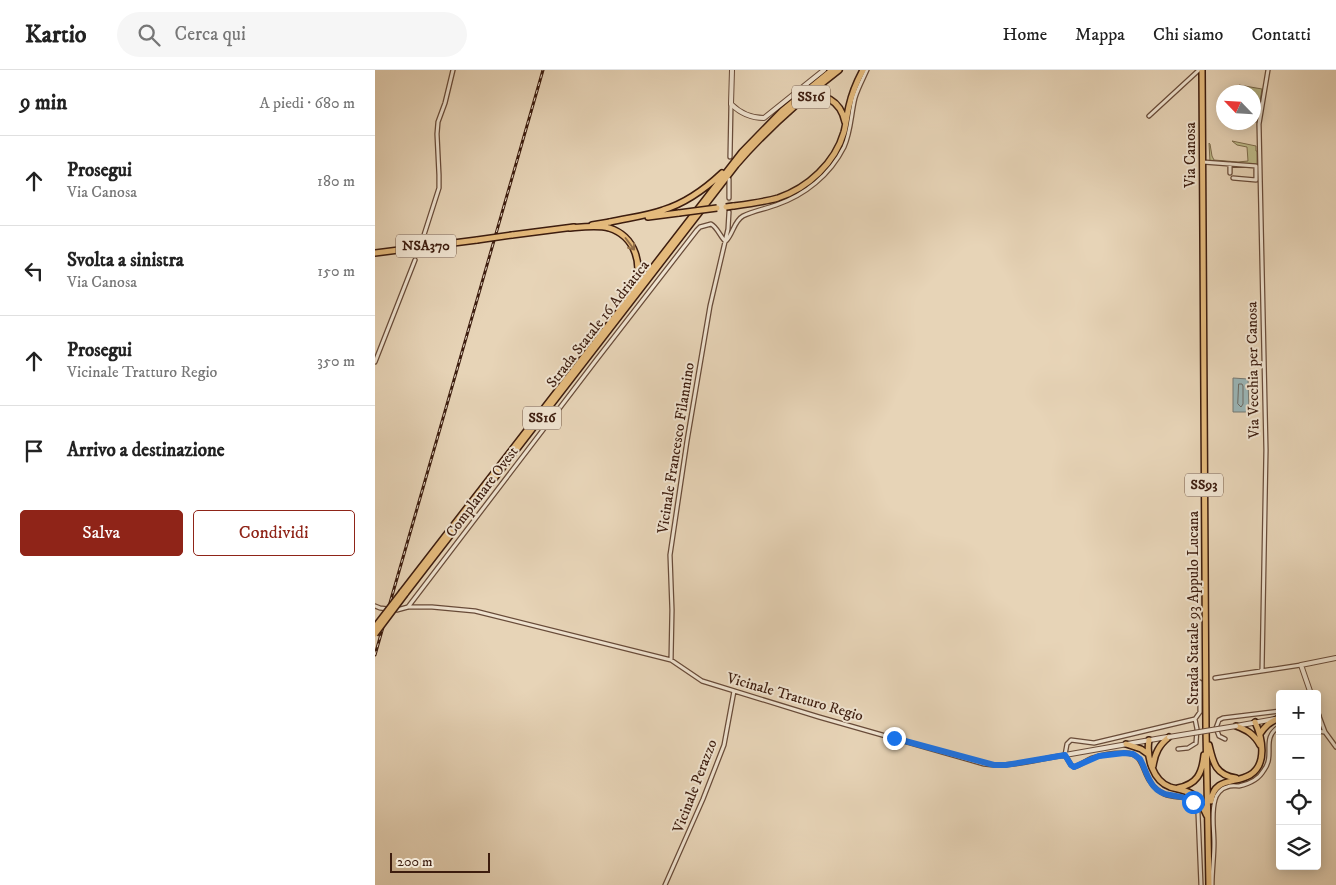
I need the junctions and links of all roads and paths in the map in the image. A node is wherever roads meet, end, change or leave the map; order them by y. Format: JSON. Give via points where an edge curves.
{"nodes":[{"id":1,"x":453,"y":70,"type":"edge"},
{"id":2,"x":732,"y":70,"type":"edge"},
{"id":3,"x":824,"y":70,"type":"edge"},
{"id":4,"x":832,"y":70,"type":"edge"},
{"id":5,"x":839,"y":70,"type":"edge"},
{"id":6,"x":863,"y":70,"type":"edge"},
{"id":7,"x":867,"y":70,"type":"edge"},
{"id":8,"x":1201,"y":70,"type":"edge"},
{"id":9,"x":1268,"y":70,"type":"edge"},
{"id":10,"x":731,"y":104,"type":"junction"},
{"id":11,"x":1149,"y":116,"type":"dead end"},
{"id":12,"x":845,"y":125,"type":"junction"},
{"id":13,"x":770,"y":128,"type":"junction"},
{"id":14,"x":742,"y":152,"type":"junction"},
{"id":15,"x":730,"y":157,"type":"dead end"},
{"id":16,"x":1202,"y":162,"type":"junction"},
{"id":17,"x":1230,"y":164,"type":"junction"},
{"id":18,"x":1230,"y":173,"type":"dead end"},
{"id":19,"x":1233,"y":178,"type":"dead end"},
{"id":20,"x":729,"y":179,"type":"dead end"},
{"id":21,"x":729,"y":198,"type":"tunnel mouth"},
{"id":22,"x":729,"y":212,"type":"tunnel mouth"},
{"id":23,"x":610,"y":222,"type":"junction"},
{"id":24,"x":570,"y":228,"type":"junction"},
{"id":25,"x":423,"y":238,"type":"tunnel mouth"},
{"id":26,"x":1203,"y":240,"type":"joint"},
{"id":27,"x":725,"y":241,"type":"junction"},
{"id":28,"x":375,"y":253,"type":"edge"},
{"id":29,"x":415,"y":260,"type":"tunnel mouth"},
{"id":30,"x":611,"y":321,"type":"junction"},
{"id":31,"x":375,"y":362,"type":"edge"},
{"id":32,"x":404,"y":593,"type":"junction"},
{"id":33,"x":375,"y":606,"type":"edge"},
{"id":34,"x":409,"y":607,"type":"junction"},
{"id":35,"x":375,"y":627,"type":"edge"},
{"id":36,"x":375,"y":634,"type":"edge"},
{"id":37,"x":1336,"y":658,"type":"edge"},
{"id":38,"x":671,"y":660,"type":"junction"},
{"id":39,"x":1301,"y":665,"type":"junction"},
{"id":40,"x":1262,"y":671,"type":"junction"},
{"id":41,"x":1215,"y":678,"type":"dead end"},
{"id":42,"x":1199,"y":682,"type":"dead end"},
{"id":43,"x":1309,"y":690,"type":"edge"},
{"id":44,"x":734,"y":691,"type":"junction"},
{"id":45,"x":1276,"y":711,"type":"edge"},
{"id":46,"x":1195,"y":718,"type":"junction"},
{"id":47,"x":1276,"y":719,"type":"edge"},
{"id":48,"x":1276,"y":720,"type":"edge"},
{"id":49,"x":1255,"y":722,"type":"junction"},
{"id":50,"x":1321,"y":723,"type":"edge"},
{"id":51,"x":1236,"y":726,"type":"junction"},
{"id":52,"x":1276,"y":729,"type":"edge"},
{"id":53,"x":1206,"y":730,"type":"junction"},
{"id":54,"x":1321,"y":731,"type":"edge"},
{"id":55,"x":1325,"y":732,"type":"junction"},
{"id":56,"x":1258,"y":735,"type":"junction"},
{"id":57,"x":1169,"y":737,"type":"junction"},
{"id":58,"x":1225,"y":739,"type":"dead end"},
{"id":59,"x":1149,"y":740,"type":"junction"},
{"id":60,"x":1126,"y":744,"type":"junction"},
{"id":61,"x":1336,"y":747,"type":"edge"},
{"id":62,"x":1178,"y":749,"type":"dead end"},
{"id":63,"x":1065,"y":755,"type":"junction"},
{"id":64,"x":1152,"y":756,"type":"junction"},
{"id":65,"x":1241,"y":778,"type":"junction"},
{"id":66,"x":1176,"y":788,"type":"junction"},
{"id":67,"x":1208,"y":819,"type":"junction"},
{"id":68,"x":665,"y":885,"type":"edge"},
{"id":69,"x":1201,"y":885,"type":"edge"},
{"id":70,"x":1210,"y":885,"type":"edge"}],
"edges":[{"from":1,"to":25,"type":"street","via":[[438,128],[439,188]]},
{"from":2,"to":10,"type":"street"},
{"from":3,"to":10,"type":"street","via":[[764,118],[755,118]]},
{"from":4,"to":14,"type":"main road","name":"Strada Statale 16 Adriatica","number":"SS16","via":[[782,111]]},
{"from":5,"to":13,"type":"main road","name":"Strada Statale 16 Adriatica","number":"SS16"},
{"from":6,"to":12,"type":"main road","number":"SS16"},
{"from":7,"to":27,"type":"street","via":[[856,97],[845,146],[832,166],[805,191],[742,217]]},
{"from":8,"to":11,"type":"street"},
{"from":8,"to":16,"type":"main road","name":"Via Canosa","number":"SS93"},
{"from":9,"to":40,"type":"street","name":"Via Vecchia per Canosa","via":[[1259,124],[1266,450]]},
{"from":10,"to":15,"type":"street"},
{"from":12,"to":13,"type":"main road","number":"SS16","via":[[837,104],[817,96],[805,100]]},
{"from":12,"to":23,"type":"main road","number":"SS16","bridge":true,"via":[[842,139],[830,160],[817,175],[792,192],[733,206]]},
{"from":13,"to":32,"type":"main road","name":"Strada Statale 16 Adriatica","number":"SS16","via":[[736,165]]},
{"from":14,"to":23,"type":"main road","number":"SS16","via":[[707,186],[682,202]]},
{"from":14,"to":30,"type":"main road","name":"Strada Statale 16 Adriatica","number":"SS16"},
{"from":16,"to":17,"type":"street"},
{"from":16,"to":26,"type":"main road","name":"Via Canosa","number":"SS93"},
{"from":17,"to":18,"type":"street"},
{"from":17,"to":19,"type":"street","via":[[1256,166],[1256,180]]},
{"from":20,"to":21,"type":"street"},
{"from":22,"to":27,"type":"street","name":"Vicinale Francesco Filannino"},
{"from":23,"to":24,"type":"main road","number":"NSA370"},
{"from":24,"to":28,"type":"main road","number":"NSA370","bridge":true},
{"from":24,"to":30,"type":"main road","number":"SS16","one_way":true,"via":[[611,229],[625,238],[635,251],[636,281]]},
{"from":26,"to":53,"type":"main road","name":"Strada Statale 93 Appulo Lucana","number":"SS93"},
{"from":27,"to":34,"type":"street","name":"Complanare Ovest","via":[[711,224],[697,230]]},
{"from":27,"to":38,"type":"street","name":"Vicinale Francesco Filannino","via":[[710,306],[670,555]]},
{"from":29,"to":31,"type":"street"},
{"from":30,"to":32,"type":"main road","name":"Strada Statale 16 Adriatica","number":"SS16"},
{"from":32,"to":35,"type":"main road","name":"Strada Statale 16 Adriatica","number":"SS16","bridge":true},
{"from":32,"to":36,"type":"main road","name":"Strada Statale 16 Adriatica","number":"SS16","bridge":true},
{"from":33,"to":34,"type":"street","via":[[397,610]]},
{"from":34,"to":38,"type":"street","via":[[475,612]]},
{"from":37,"to":39,"type":"street"},
{"from":38,"to":44,"type":"street","name":"Vicinale Tratturo Regio","via":[[702,681]]},
{"from":39,"to":40,"type":"street"},
{"from":39,"to":43,"type":"street"},
{"from":40,"to":41,"type":"street"},
{"from":42,"to":46,"type":"street","via":[[1200,712]]},
{"from":44,"to":63,"type":"street","name":"Vicinale Tratturo Regio","via":[[984,764],[1006,765]]},
{"from":44,"to":68,"type":"street","name":"Vicinale Perazzo","via":[[724,745]]},
{"from":45,"to":58,"type":"street","via":[[1219,720],[1216,728],[1219,736]]},
{"from":46,"to":62,"type":"street","via":[[1196,743]]},
{"from":46,"to":63,"type":"street","via":[[1094,743],[1071,740]]},
{"from":47,"to":49,"type":"street"},
{"from":48,"to":56,"type":"main road","via":[[1268,723]]},
{"from":49,"to":51,"type":"street"},
{"from":49,"to":56,"type":"main road","via":[[1254,729]]},
{"from":50,"to":55,"type":"street"},
{"from":51,"to":56,"type":"main road"},
{"from":51,"to":57,"type":"street","bridge":true},
{"from":52,"to":70,"type":"street","via":[[1269,738],[1269,760],[1261,775],[1247,784],[1227,786],[1215,798]]},
{"from":53,"to":65,"type":"main road","via":[[1213,763],[1218,770],[1224,775]]},
{"from":53,"to":66,"type":"main road","via":[[1199,776],[1192,783]]},
{"from":53,"to":67,"type":"main road","name":"Strada Statale 93 Appulo Lucana","number":"SS93"},
{"from":54,"to":55,"type":"street"},
{"from":55,"to":61,"type":"street"},
{"from":56,"to":65,"type":"main road","via":[[1262,749],[1259,764],[1249,776]]},
{"from":57,"to":59,"type":"street"},
{"from":57,"to":64,"type":"main road"},
{"from":59,"to":60,"type":"street"},
{"from":59,"to":64,"type":"main road"},
{"from":60,"to":63,"type":"street"},
{"from":60,"to":64,"type":"main road"},
{"from":63,"to":69,"type":"street","via":[[1074,767],[1099,756],[1133,754],[1140,759],[1150,782],[1158,790],[1193,802],[1198,813]]},
{"from":64,"to":66,"type":"main road","via":[[1155,774],[1160,781]]},
{"from":65,"to":67,"type":"main road","via":[[1217,787],[1211,795]]},
{"from":66,"to":67,"type":"main road","via":[[1197,799]]},
{"from":67,"to":70,"type":"main road","name":"Strada Statale 93 Appulo Lucana","number":"SS93"}]}
